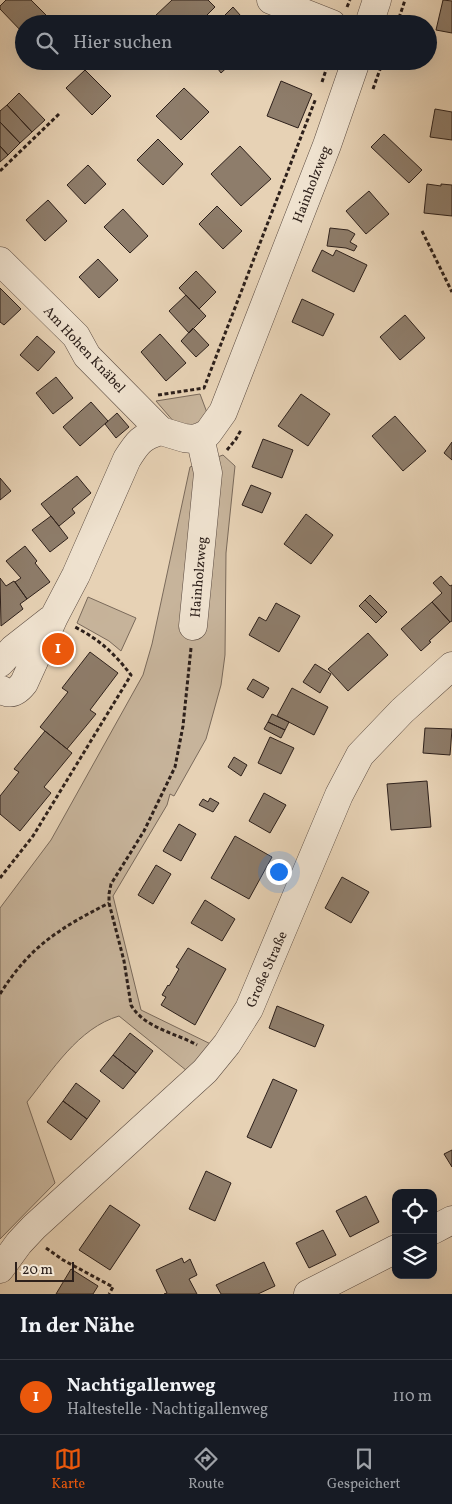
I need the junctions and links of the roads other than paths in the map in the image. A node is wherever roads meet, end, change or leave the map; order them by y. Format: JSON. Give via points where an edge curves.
{"nodes":[{"id":1,"x":271,"y":0,"type":"edge"},
{"id":2,"x":378,"y":0,"type":"edge"},
{"id":3,"x":309,"y":15,"type":"edge"},
{"id":4,"x":372,"y":15,"type":"edge"},
{"id":5,"x":353,"y":70,"type":"edge"},
{"id":6,"x":0,"y":261,"type":"edge"},
{"id":7,"x":161,"y":431,"type":"junction"},
{"id":8,"x":200,"y":437,"type":"junction"},
{"id":9,"x":54,"y":617,"type":"junction"},
{"id":10,"x":194,"y":626,"type":"road end"},
{"id":11,"x":0,"y":663,"type":"edge"},
{"id":12,"x":452,"y":666,"type":"edge"},
{"id":13,"x":0,"y":690,"type":"edge"},
{"id":14,"x":452,"y":1220,"type":"edge"},
{"id":15,"x":437,"y":1228,"type":"edge"},
{"id":16,"x":392,"y":1251,"type":"edge"},
{"id":17,"x":0,"y":1269,"type":"edge"},
{"id":18,"x":308,"y":1294,"type":"edge"}],
"edges":[{"from":1,"to":3,"type":"street"},
{"from":2,"to":4,"type":"street"},
{"from":5,"to":8,"type":"street","name":"Hainholzweg","via":[[223,412],[208,433]]},
{"from":6,"to":7,"type":"street","name":"Am Hohen Knäbel","via":[[76,336],[87,356]]},
{"from":7,"to":8,"type":"street","via":[[184,438]]},
{"from":7,"to":9,"type":"street","via":[[148,434],[136,444],[127,459]]},
{"from":8,"to":10,"type":"street","name":"Hainholzweg","via":[[208,473]]},
{"from":9,"to":11,"type":"street"},
{"from":9,"to":13,"type":"street","via":[[24,683],[13,693]]},
{"from":12,"to":17,"type":"street","name":"Große Straße","via":[[378,735],[354,764],[249,1009],[227,1044],[187,1088],[27,1235]]},
{"from":14,"to":15,"type":"street"},
{"from":16,"to":18,"type":"street"}]}
